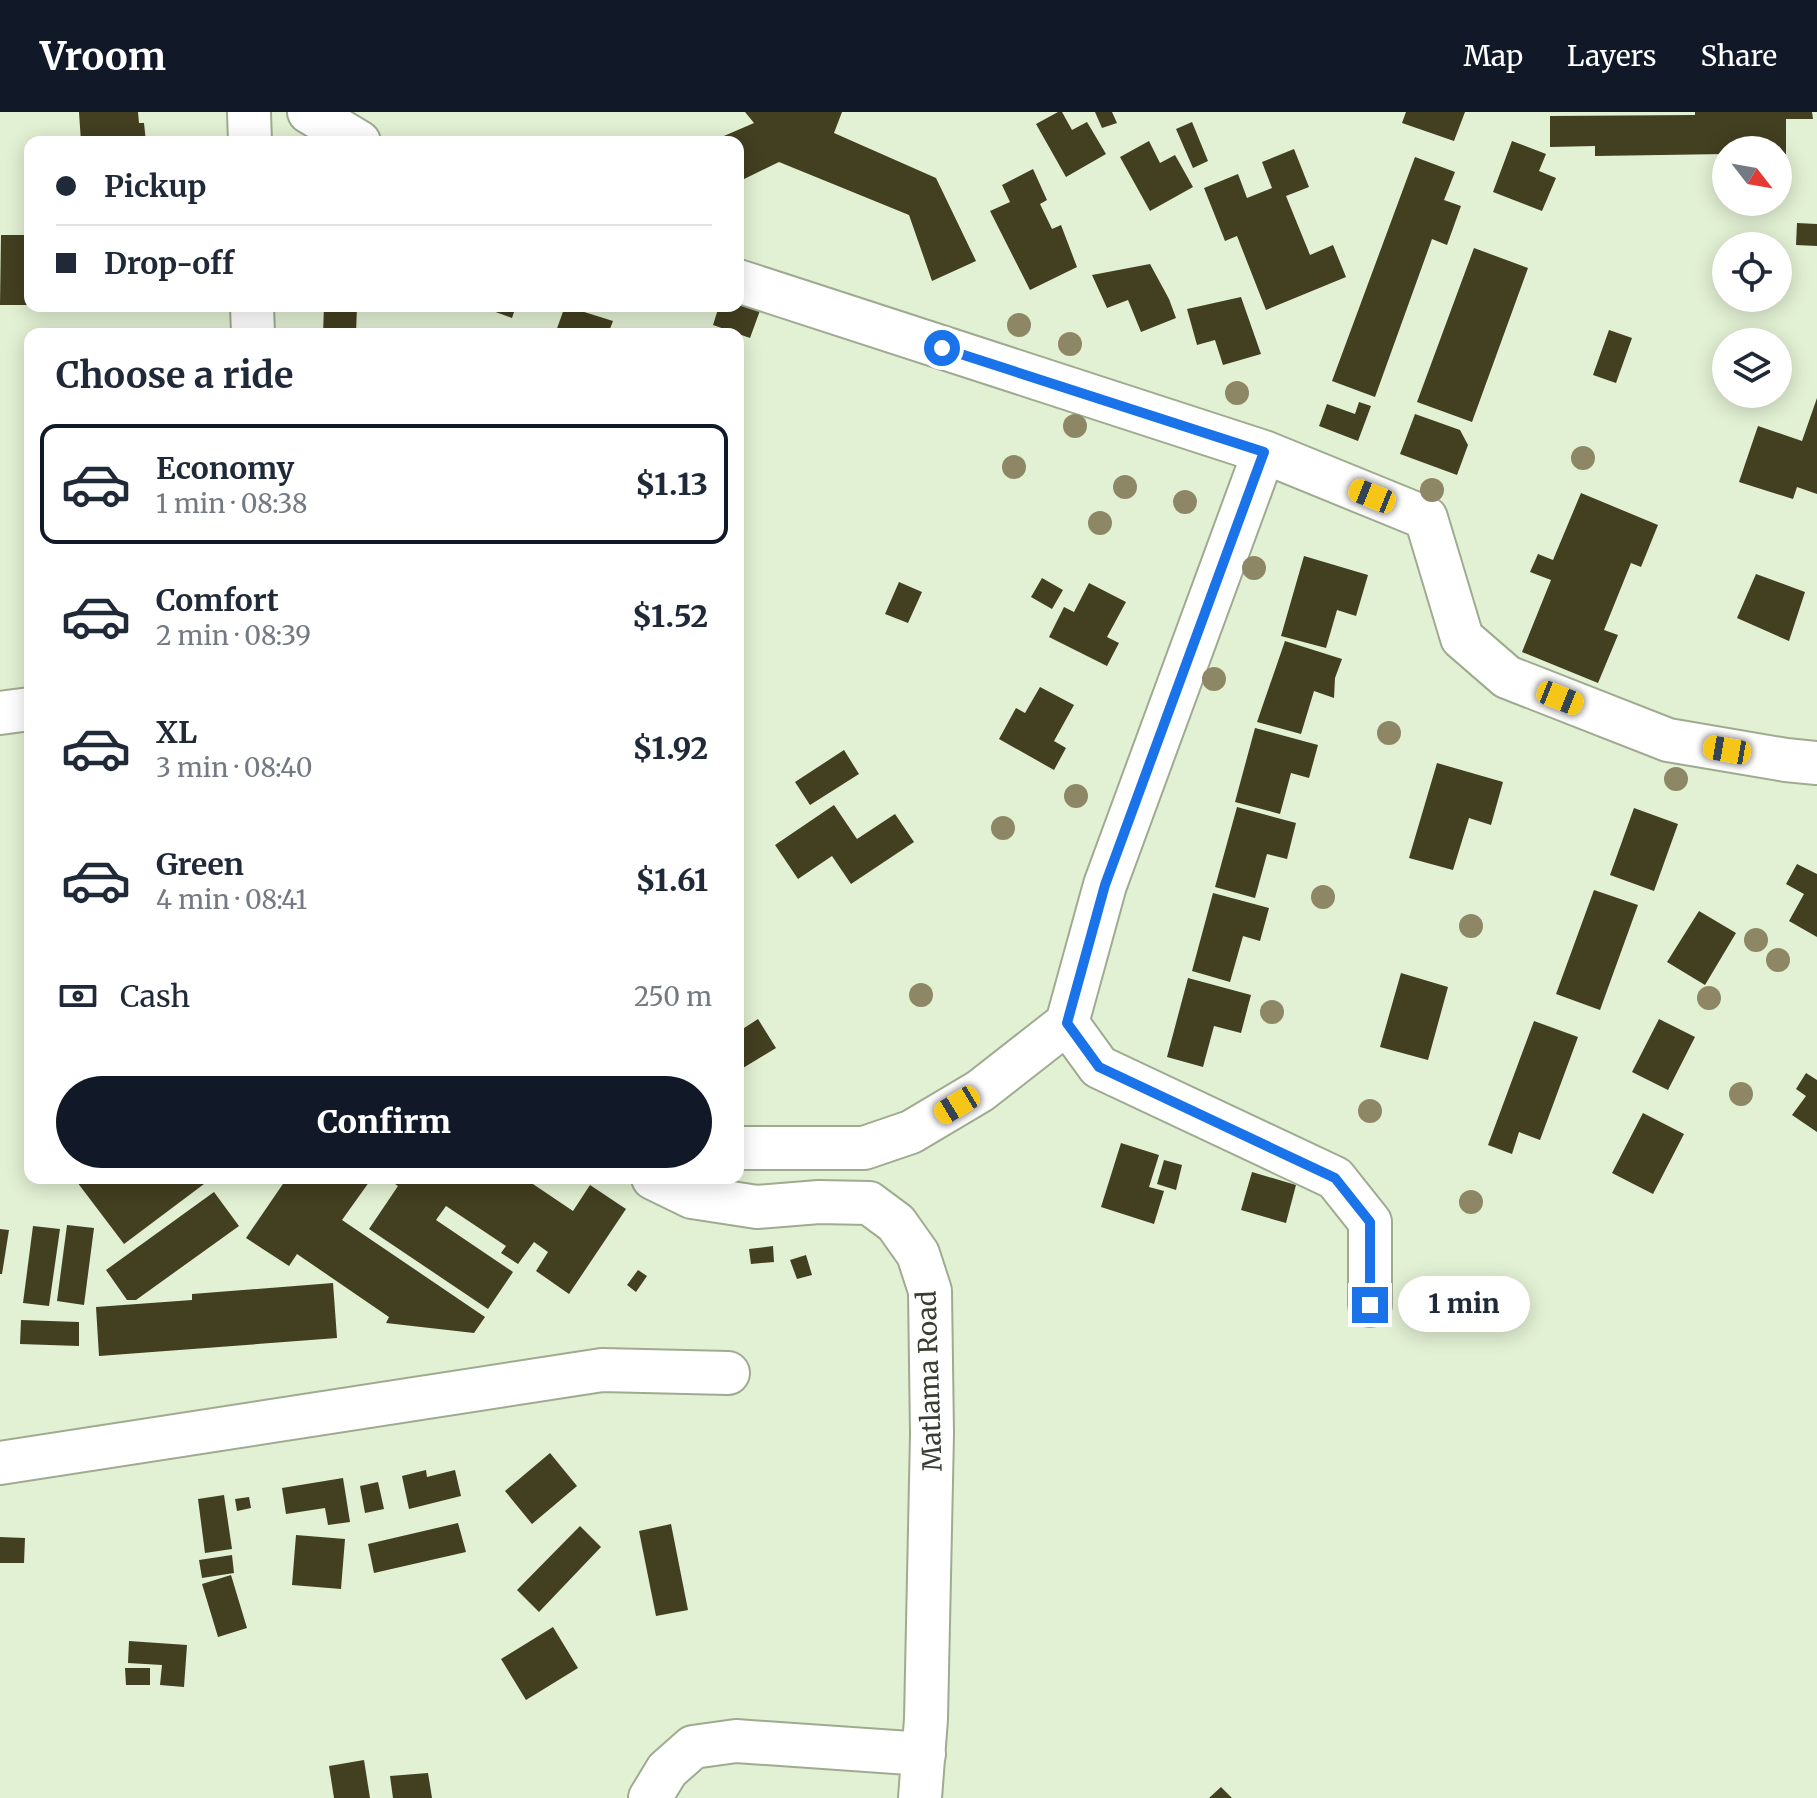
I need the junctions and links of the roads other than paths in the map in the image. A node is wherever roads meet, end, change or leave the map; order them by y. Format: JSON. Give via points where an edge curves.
{"nodes":[{"id":1,"x":249,"y":112,"type":"edge"},
{"id":2,"x":309,"y":112,"type":"edge"},
{"id":3,"x":250,"y":136,"type":"edge"},
{"id":4,"x":349,"y":136,"type":"edge"},
{"id":5,"x":744,"y":283,"type":"edge"},
{"id":6,"x":1264,"y":452,"type":"junction"},
{"id":7,"x":24,"y":710,"type":"edge"},
{"id":8,"x":0,"y":713,"type":"edge"},
{"id":9,"x":1817,"y":763,"type":"edge"},
{"id":10,"x":1067,"y":1023,"type":"junction"},
{"id":11,"x":744,"y":1148,"type":"edge"},
{"id":12,"x":665,"y":1184,"type":"edge"},
{"id":13,"x":1370,"y":1305,"type":"dead end"},
{"id":14,"x":728,"y":1373,"type":"dead end"},
{"id":15,"x":0,"y":1463,"type":"edge"},
{"id":16,"x":924,"y":1754,"type":"junction"},
{"id":17,"x":650,"y":1798,"type":"edge"},
{"id":18,"x":920,"y":1798,"type":"edge"}],
"edges":[{"from":1,"to":3,"type":"street"},
{"from":2,"to":4,"type":"street"},
{"from":5,"to":6,"type":"street"},
{"from":6,"to":9,"type":"street","via":[[1426,518],[1462,638],[1507,677],[1668,740]]},
{"from":6,"to":10,"type":"street","via":[[1105,885]]},
{"from":7,"to":8,"type":"street"},
{"from":10,"to":11,"type":"street","via":[[980,1091],[911,1132],[864,1148]]},
{"from":10,"to":13,"type":"street","via":[[1099,1067],[1335,1178],[1370,1222]]},
{"from":12,"to":16,"type":"street","name":"Matlama Road","via":[[692,1197],[757,1207],[869,1203],[896,1223],[918,1254],[930,1291],[932,1418]]},
{"from":14,"to":15,"type":"street","via":[[602,1370]]},
{"from":16,"to":17,"type":"street","via":[[736,1741],[693,1747],[667,1770]]},
{"from":16,"to":18,"type":"street","name":"Matlama Road"}]}
